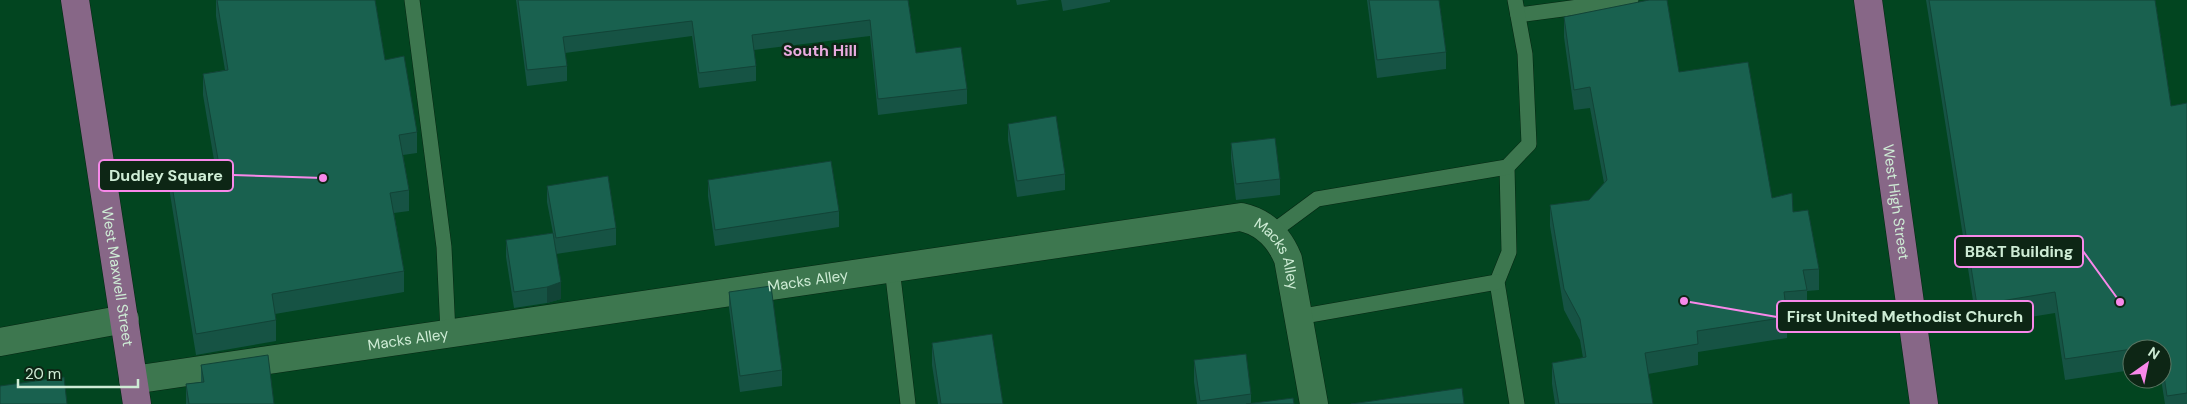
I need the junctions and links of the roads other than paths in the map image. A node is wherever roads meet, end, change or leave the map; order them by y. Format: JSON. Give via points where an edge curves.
{"nodes":[{"id":1,"x":75,"y":0,"type":"edge"},
{"id":2,"x":412,"y":0,"type":"edge"},
{"id":3,"x":1629,"y":0,"type":"edge"},
{"id":4,"x":1868,"y":0,"type":"edge"},
{"id":5,"x":1516,"y":7,"type":"edge"},
{"id":6,"x":1507,"y":167,"type":"junction"},
{"id":7,"x":1271,"y":233,"type":"junction"},
{"id":8,"x":892,"y":268,"type":"junction"},
{"id":9,"x":1497,"y":282,"type":"junction"},
{"id":10,"x":1298,"y":317,"type":"junction"},
{"id":11,"x":125,"y":319,"type":"junction"},
{"id":12,"x":448,"y":333,"type":"junction"},
{"id":13,"x":0,"y":342,"type":"edge"},
{"id":14,"x":135,"y":392,"type":"edge"},
{"id":15,"x":908,"y":404,"type":"edge"},
{"id":16,"x":1314,"y":404,"type":"edge"},
{"id":17,"x":1517,"y":404,"type":"edge"},
{"id":18,"x":1924,"y":404,"type":"edge"}],
"edges":[{"from":1,"to":11,"type":"main road","name":"West Maxwell Street"},
{"from":2,"to":12,"type":"lane","via":[[444,247]]},
{"from":3,"to":5,"type":"lane"},
{"from":4,"to":18,"type":"main road","name":"West High Street"},
{"from":5,"to":6,"type":"lane","via":[[1525,54],[1529,144]]},
{"from":6,"to":7,"type":"lane","via":[[1317,199]]},
{"from":6,"to":9,"type":"lane","via":[[1509,252]]},
{"from":7,"to":8,"type":"street","name":"Macks Alley","via":[[1253,219],[1241,217]]},
{"from":7,"to":10,"type":"street","name":"Macks Alley","via":[[1282,244],[1288,258]]},
{"from":8,"to":12,"type":"street","name":"Macks Alley"},
{"from":8,"to":15,"type":"lane"},
{"from":9,"to":10,"type":"lane"},
{"from":9,"to":17,"type":"lane"},
{"from":10,"to":16,"type":"street","name":"Macks Alley"},
{"from":11,"to":13,"type":"street"},
{"from":11,"to":14,"type":"main road","name":"West Maxwell Street"},
{"from":12,"to":14,"type":"street","name":"Macks Alley"}]}
